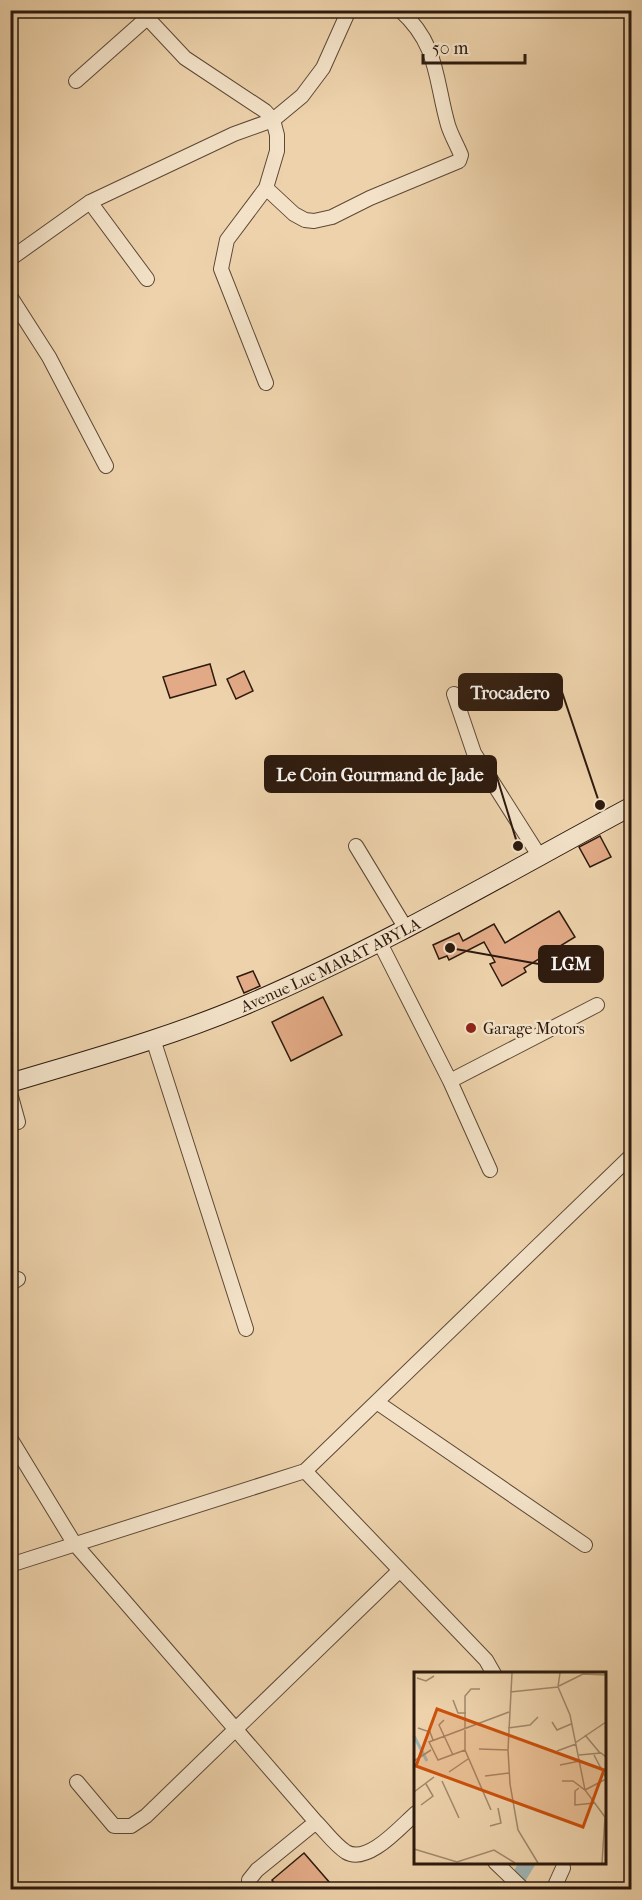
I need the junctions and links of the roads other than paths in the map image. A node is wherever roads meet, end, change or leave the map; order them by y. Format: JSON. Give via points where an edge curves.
{"nodes":[{"id":1,"x":349,"y":10,"type":"edge"},
{"id":2,"x":400,"y":10,"type":"edge"},
{"id":3,"x":144,"y":14,"type":"edge"},
{"id":4,"x":76,"y":81,"type":"dead end"},
{"id":5,"x":273,"y":120,"type":"junction"},
{"id":6,"x":266,"y":188,"type":"junction"},
{"id":7,"x":90,"y":202,"type":"junction"},
{"id":8,"x":10,"y":260,"type":"edge"},
{"id":9,"x":147,"y":279,"type":"dead end"},
{"id":10,"x":10,"y":296,"type":"edge"},
{"id":11,"x":266,"y":382,"type":"dead end"},
{"id":12,"x":106,"y":466,"type":"dead end"},
{"id":13,"x":454,"y":694,"type":"dead end"},
{"id":14,"x":632,"y":806,"type":"edge"},
{"id":15,"x":356,"y":846,"type":"dead end"},
{"id":16,"x":540,"y":857,"type":"junction"},
{"id":17,"x":405,"y":927,"type":"junction"},
{"id":18,"x":379,"y":941,"type":"junction"},
{"id":19,"x":597,"y":1005,"type":"dead end"},
{"id":20,"x":153,"y":1039,"type":"junction"},
{"id":21,"x":450,"y":1080,"type":"junction"},
{"id":22,"x":10,"y":1083,"type":"edge"},
{"id":23,"x":10,"y":1094,"type":"edge"},
{"id":24,"x":18,"y":1122,"type":"dead end"},
{"id":25,"x":632,"y":1155,"type":"edge"},
{"id":26,"x":490,"y":1170,"type":"dead end"},
{"id":27,"x":246,"y":1329,"type":"dead end"},
{"id":28,"x":378,"y":1403,"type":"junction"},
{"id":29,"x":10,"y":1438,"type":"edge"},
{"id":30,"x":305,"y":1470,"type":"junction"},
{"id":31,"x":74,"y":1543,"type":"junction"},
{"id":32,"x":585,"y":1545,"type":"dead end"},
{"id":33,"x":10,"y":1565,"type":"edge"},
{"id":34,"x":399,"y":1571,"type":"junction"},
{"id":35,"x":493,"y":1672,"type":"edge"},
{"id":36,"x":237,"y":1730,"type":"junction"},
{"id":37,"x":77,"y":1782,"type":"dead end"},
{"id":38,"x":414,"y":1815,"type":"edge"},
{"id":39,"x":316,"y":1822,"type":"junction"},
{"id":40,"x":496,"y":1864,"type":"edge"},
{"id":41,"x":563,"y":1868,"type":"dead end"},
{"id":42,"x":249,"y":1890,"type":"edge"},
{"id":43,"x":524,"y":1890,"type":"edge"},
{"id":44,"x":553,"y":1890,"type":"edge"}],
"edges":[{"from":1,"to":5,"type":"street","via":[[323,68],[302,96]]},
{"from":2,"to":6,"type":"street","via":[[424,39],[435,61],[448,126],[461,155],[459,161],[332,217],[314,220],[294,214]]},
{"from":3,"to":4,"type":"street"},
{"from":3,"to":5,"type":"street","via":[[186,58]]},
{"from":5,"to":6,"type":"street","via":[[278,144]]},
{"from":5,"to":7,"type":"street","via":[[234,134]]},
{"from":6,"to":11,"type":"street","via":[[227,240],[221,269]]},
{"from":7,"to":8,"type":"street"},
{"from":7,"to":9,"type":"street"},
{"from":10,"to":12,"type":"street","via":[[49,357]]},
{"from":13,"to":16,"type":"street","via":[[474,753]]},
{"from":14,"to":16,"type":"street","name":"Avenue Luc MARAT ABYLA"},
{"from":15,"to":17,"type":"street"},
{"from":16,"to":17,"type":"street","name":"Avenue Luc MARAT ABYLA"},
{"from":17,"to":18,"type":"street","name":"Avenue Luc MARAT ABYLA"},
{"from":18,"to":20,"type":"street","name":"Avenue Luc MARAT ABYLA","via":[[248,1004]]},
{"from":18,"to":21,"type":"street"},
{"from":19,"to":21,"type":"street"},
{"from":20,"to":22,"type":"street","name":"Avenue Luc MARAT ABYLA"},
{"from":20,"to":27,"type":"street"},
{"from":21,"to":26,"type":"street"},
{"from":23,"to":24,"type":"street"},
{"from":25,"to":28,"type":"street"},
{"from":28,"to":30,"type":"street"},
{"from":28,"to":32,"type":"street"},
{"from":29,"to":31,"type":"street"},
{"from":30,"to":31,"type":"street"},
{"from":30,"to":34,"type":"street"},
{"from":31,"to":33,"type":"street"},
{"from":31,"to":36,"type":"street"},
{"from":34,"to":35,"type":"street","via":[[486,1660]]},
{"from":34,"to":36,"type":"street"},
{"from":36,"to":37,"type":"street","via":[[131,1826],[114,1826]]},
{"from":36,"to":39,"type":"street"},
{"from":38,"to":39,"type":"street","via":[[375,1850],[356,1854],[347,1852]]},
{"from":39,"to":42,"type":"street","via":[[257,1870],[249,1880]]},
{"from":40,"to":43,"type":"street"},
{"from":41,"to":44,"type":"street"}]}
